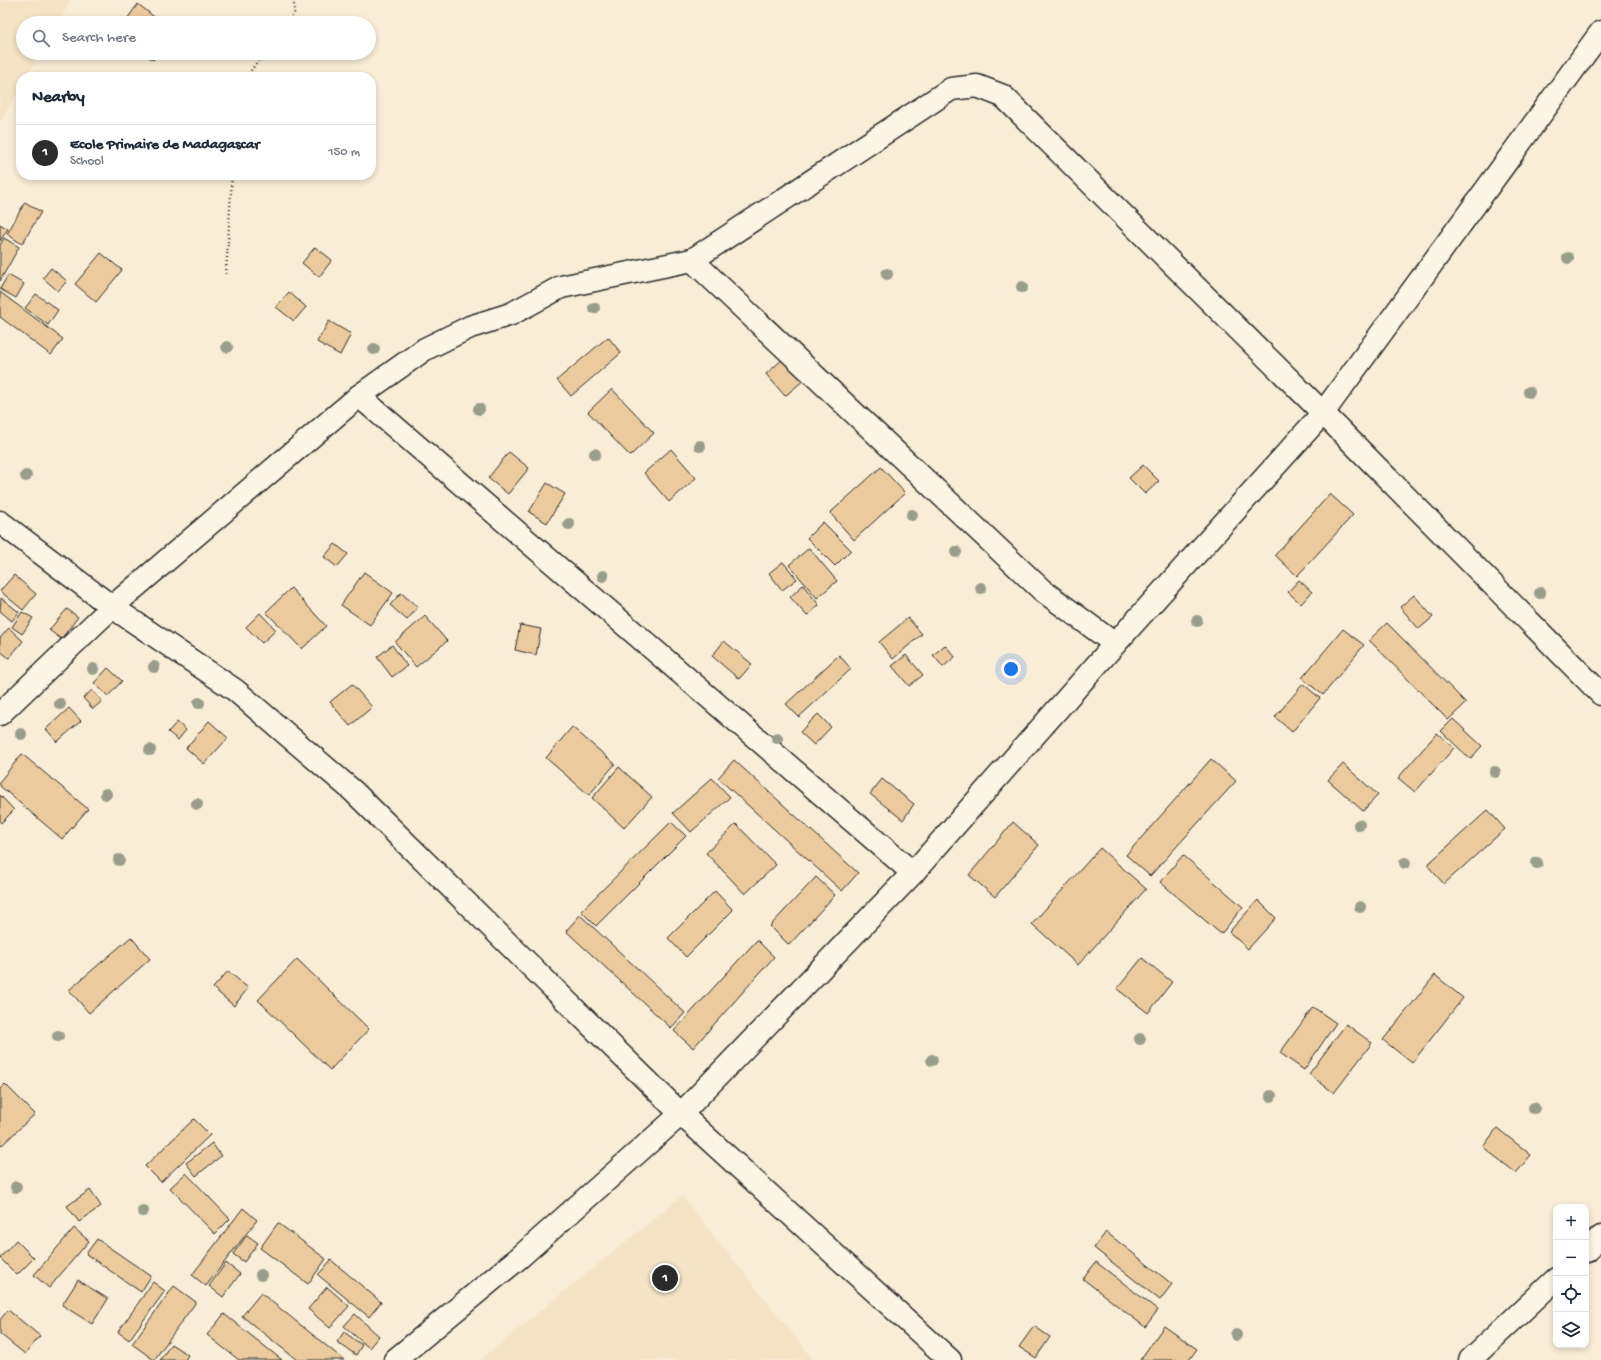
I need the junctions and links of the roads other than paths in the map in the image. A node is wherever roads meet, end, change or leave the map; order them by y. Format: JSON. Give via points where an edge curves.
{"nodes":[{"id":1,"x":1601,"y":32,"type":"edge"},
{"id":2,"x":692,"y":260,"type":"junction"},
{"id":3,"x":359,"y":396,"type":"junction"},
{"id":4,"x":1323,"y":413,"type":"junction"},
{"id":5,"x":0,"y":522,"type":"edge"},
{"id":6,"x":112,"y":607,"type":"junction"},
{"id":7,"x":1115,"y":644,"type":"junction"},
{"id":8,"x":1601,"y":694,"type":"edge"},
{"id":9,"x":0,"y":714,"type":"edge"},
{"id":10,"x":913,"y":873,"type":"junction"},
{"id":11,"x":681,"y":1114,"type":"junction"},
{"id":12,"x":1601,"y":1237,"type":"edge"},
{"id":13,"x":1589,"y":1248,"type":"edge"},
{"id":14,"x":1553,"y":1282,"type":"edge"},
{"id":15,"x":395,"y":1360,"type":"edge"},
{"id":16,"x":950,"y":1360,"type":"edge"},
{"id":17,"x":1470,"y":1360,"type":"edge"}],
"edges":[{"from":1,"to":4,"type":"street"},
{"from":2,"to":3,"type":"street","via":[[561,287],[511,314],[470,327],[425,349]]},
{"from":2,"to":4,"type":"street","via":[[951,89],[977,86],[1003,96]]},
{"from":2,"to":7,"type":"street","via":[[1043,591]]},
{"from":3,"to":6,"type":"street"},
{"from":3,"to":10,"type":"street"},
{"from":4,"to":7,"type":"street"},
{"from":4,"to":8,"type":"street"},
{"from":5,"to":6,"type":"street"},
{"from":6,"to":9,"type":"street"},
{"from":6,"to":11,"type":"street","via":[[235,690],[352,791]]},
{"from":7,"to":10,"type":"street"},
{"from":10,"to":11,"type":"street"},
{"from":11,"to":15,"type":"street","via":[[520,1257]]},
{"from":11,"to":16,"type":"street"},
{"from":12,"to":13,"type":"street"},
{"from":14,"to":17,"type":"street"}]}
